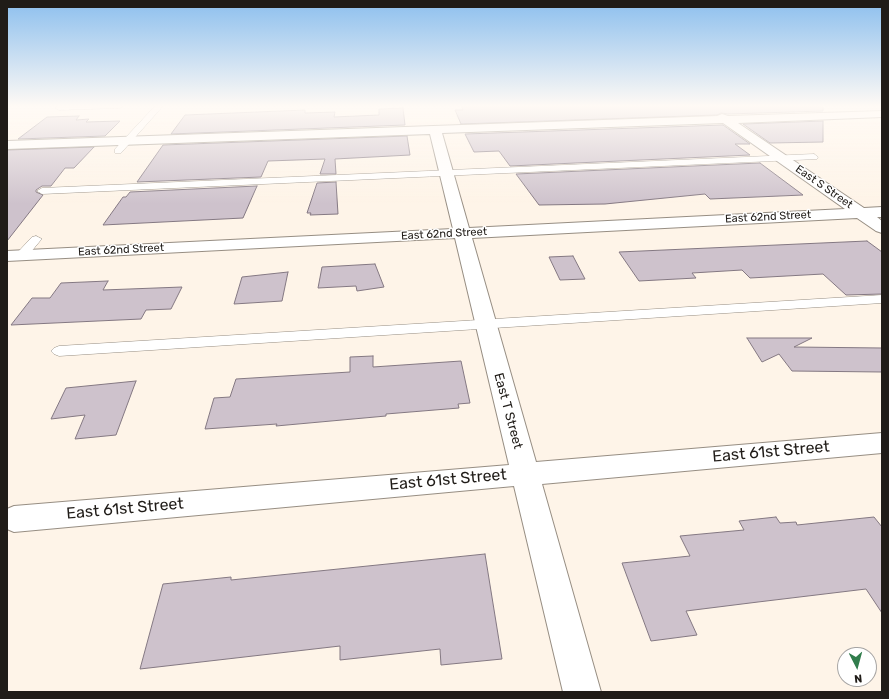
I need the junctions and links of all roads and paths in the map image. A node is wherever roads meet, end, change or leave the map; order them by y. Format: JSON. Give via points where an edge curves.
{"nodes":[{"id":1,"x":128,"y":139,"type":"edge"},
{"id":2,"x":193,"y":139,"type":"edge"},
{"id":3,"x":437,"y":139,"type":"edge"},
{"id":4,"x":753,"y":139,"type":"edge"},
{"id":5,"x":126,"y":141,"type":"junction"},
{"id":6,"x":7,"y":145,"type":"edge"},
{"id":7,"x":118,"y":151,"type":"dead end"},
{"id":8,"x":814,"y":158,"type":"dead end"},
{"id":9,"x":782,"y":159,"type":"junction"},
{"id":10,"x":446,"y":173,"type":"junction"},
{"id":11,"x":42,"y":191,"type":"dead end"},
{"id":12,"x":882,"y":212,"type":"edge"},
{"id":13,"x":860,"y":213,"type":"junction"},
{"id":14,"x":882,"y":228,"type":"edge"},
{"id":15,"x":461,"y":233,"type":"junction"},
{"id":16,"x":36,"y":239,"type":"dead end"},
{"id":17,"x":14,"y":255,"type":"edge"},
{"id":18,"x":882,"y":299,"type":"edge"},
{"id":19,"x":485,"y":324,"type":"junction"},
{"id":20,"x":59,"y":351,"type":"dead end"},
{"id":21,"x":882,"y":443,"type":"edge"},
{"id":22,"x":524,"y":473,"type":"junction"},
{"id":23,"x":14,"y":519,"type":"dead end"},
{"id":24,"x":582,"y":692,"type":"edge"}],
"edges":[{"from":1,"to":5,"type":"lane"},
{"from":2,"to":5,"type":"street"},
{"from":3,"to":10,"type":"street","name":"East T Street"},
{"from":4,"to":9,"type":"street","name":"East S Street"},
{"from":5,"to":6,"type":"street"},
{"from":5,"to":7,"type":"lane"},
{"from":8,"to":9,"type":"lane"},
{"from":9,"to":10,"type":"lane"},
{"from":9,"to":13,"type":"street","name":"East S Street"},
{"from":10,"to":11,"type":"lane"},
{"from":10,"to":15,"type":"street","name":"East T Street"},
{"from":12,"to":13,"type":"street","name":"East 62nd Street"},
{"from":13,"to":14,"type":"street","name":"East S Street"},
{"from":13,"to":15,"type":"street","name":"East 62nd Street"},
{"from":15,"to":17,"type":"street","name":"East 62nd Street"},
{"from":15,"to":19,"type":"street","name":"East T Street"},
{"from":16,"to":17,"type":"lane"},
{"from":18,"to":19,"type":"lane"},
{"from":19,"to":20,"type":"lane"},
{"from":19,"to":22,"type":"street","name":"East T Street"},
{"from":21,"to":22,"type":"street","name":"East 61st Street"},
{"from":22,"to":23,"type":"street","name":"East 61st Street"},
{"from":22,"to":24,"type":"street","name":"East T Street"}]}
